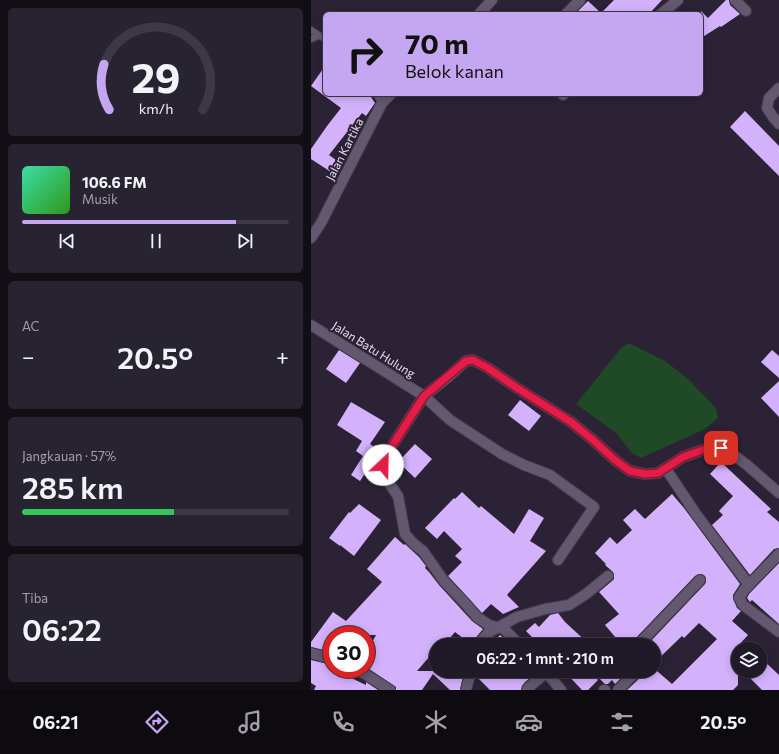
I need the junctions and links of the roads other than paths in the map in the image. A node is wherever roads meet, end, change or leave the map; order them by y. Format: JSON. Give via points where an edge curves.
{"nodes":[{"id":1,"x":491,"y":0,"type":"edge"},
{"id":2,"x":580,"y":0,"type":"edge"},
{"id":3,"x":677,"y":0,"type":"edge"},
{"id":4,"x":735,"y":0,"type":"edge"},
{"id":5,"x":746,"y":11,"type":"dead end"},
{"id":6,"x":481,"y":12,"type":"edge"},
{"id":7,"x":568,"y":12,"type":"edge"},
{"id":8,"x":663,"y":12,"type":"edge"},
{"id":9,"x":311,"y":30,"type":"edge"},
{"id":10,"x":322,"y":37,"type":"edge"},
{"id":11,"x":311,"y":39,"type":"edge"},
{"id":12,"x":779,"y":88,"type":"edge"},
{"id":13,"x":377,"y":96,"type":"edge"},
{"id":14,"x":389,"y":96,"type":"edge"},
{"id":15,"x":382,"y":103,"type":"junction"},
{"id":16,"x":779,"y":124,"type":"edge"},
{"id":17,"x":311,"y":238,"type":"edge"},
{"id":18,"x":311,"y":325,"type":"edge"},
{"id":19,"x":424,"y":396,"type":"junction"},
{"id":20,"x":666,"y":469,"type":"junction"},
{"id":21,"x":779,"y":493,"type":"edge"},
{"id":22,"x":779,"y":554,"type":"edge"},
{"id":23,"x":558,"y":560,"type":"dead end"},
{"id":24,"x":608,"y":576,"type":"dead end"},
{"id":25,"x":700,"y":580,"type":"dead end"},
{"id":26,"x":749,"y":585,"type":"junction"},
{"id":27,"x":497,"y":628,"type":"junction"},
{"id":28,"x":779,"y":632,"type":"edge"},
{"id":29,"x":484,"y":638,"type":"edge"},
{"id":30,"x":513,"y":638,"type":"edge"},
{"id":31,"x":645,"y":638,"type":"edge"},
{"id":32,"x":311,"y":653,"type":"edge"},
{"id":33,"x":323,"y":656,"type":"edge"},
{"id":34,"x":371,"y":678,"type":"edge"},
{"id":35,"x":469,"y":678,"type":"edge"},
{"id":36,"x":539,"y":678,"type":"edge"},
{"id":37,"x":550,"y":678,"type":"edge"},
{"id":38,"x":630,"y":678,"type":"edge"},
{"id":39,"x":390,"y":690,"type":"edge"},
{"id":40,"x":465,"y":690,"type":"edge"},
{"id":41,"x":527,"y":690,"type":"edge"},
{"id":42,"x":561,"y":690,"type":"edge"},
{"id":43,"x":618,"y":690,"type":"edge"}],
"edges":[{"from":1,"to":6,"type":"street"},
{"from":2,"to":7,"type":"street"},
{"from":3,"to":8,"type":"street"},
{"from":4,"to":5,"type":"street"},
{"from":9,"to":10,"type":"lane"},
{"from":10,"to":11,"type":"lane"},
{"from":12,"to":16,"type":"street","via":[[769,98],[767,108]]},
{"from":13,"to":15,"type":"lane"},
{"from":14,"to":15,"type":"street","name":"Jalan Kartika"},
{"from":15,"to":17,"type":"street","name":"Jalan Kartika"},
{"from":18,"to":19,"type":"street","name":"Jalan Batu Hulung"},
{"from":19,"to":20,"type":"street","via":[[466,361],[473,360],[571,422],[630,471],[645,474],[658,473]]},
{"from":19,"to":23,"type":"street","name":"Jalan Batu Hulung","via":[[449,420],[502,454],[550,475],[594,507]]},
{"from":19,"to":27,"type":"street","via":[[387,454],[383,465],[397,496],[405,534],[423,551],[444,581],[477,617]]},
{"from":20,"to":21,"type":"street","via":[[683,457],[708,448],[721,448],[747,465]]},
{"from":20,"to":26,"type":"street"},
{"from":22,"to":26,"type":"street"},
{"from":24,"to":27,"type":"street","via":[[569,605],[517,617]]},
{"from":25,"to":31,"type":"street"},
{"from":26,"to":28,"type":"street","via":[[739,598],[741,602]]},
{"from":27,"to":29,"type":"street"},
{"from":27,"to":30,"type":"street","via":[[504,629]]},
{"from":32,"to":33,"type":"street"},
{"from":34,"to":39,"type":"street"},
{"from":35,"to":40,"type":"street"},
{"from":36,"to":41,"type":"street"},
{"from":37,"to":42,"type":"street"},
{"from":38,"to":43,"type":"street"}]}
